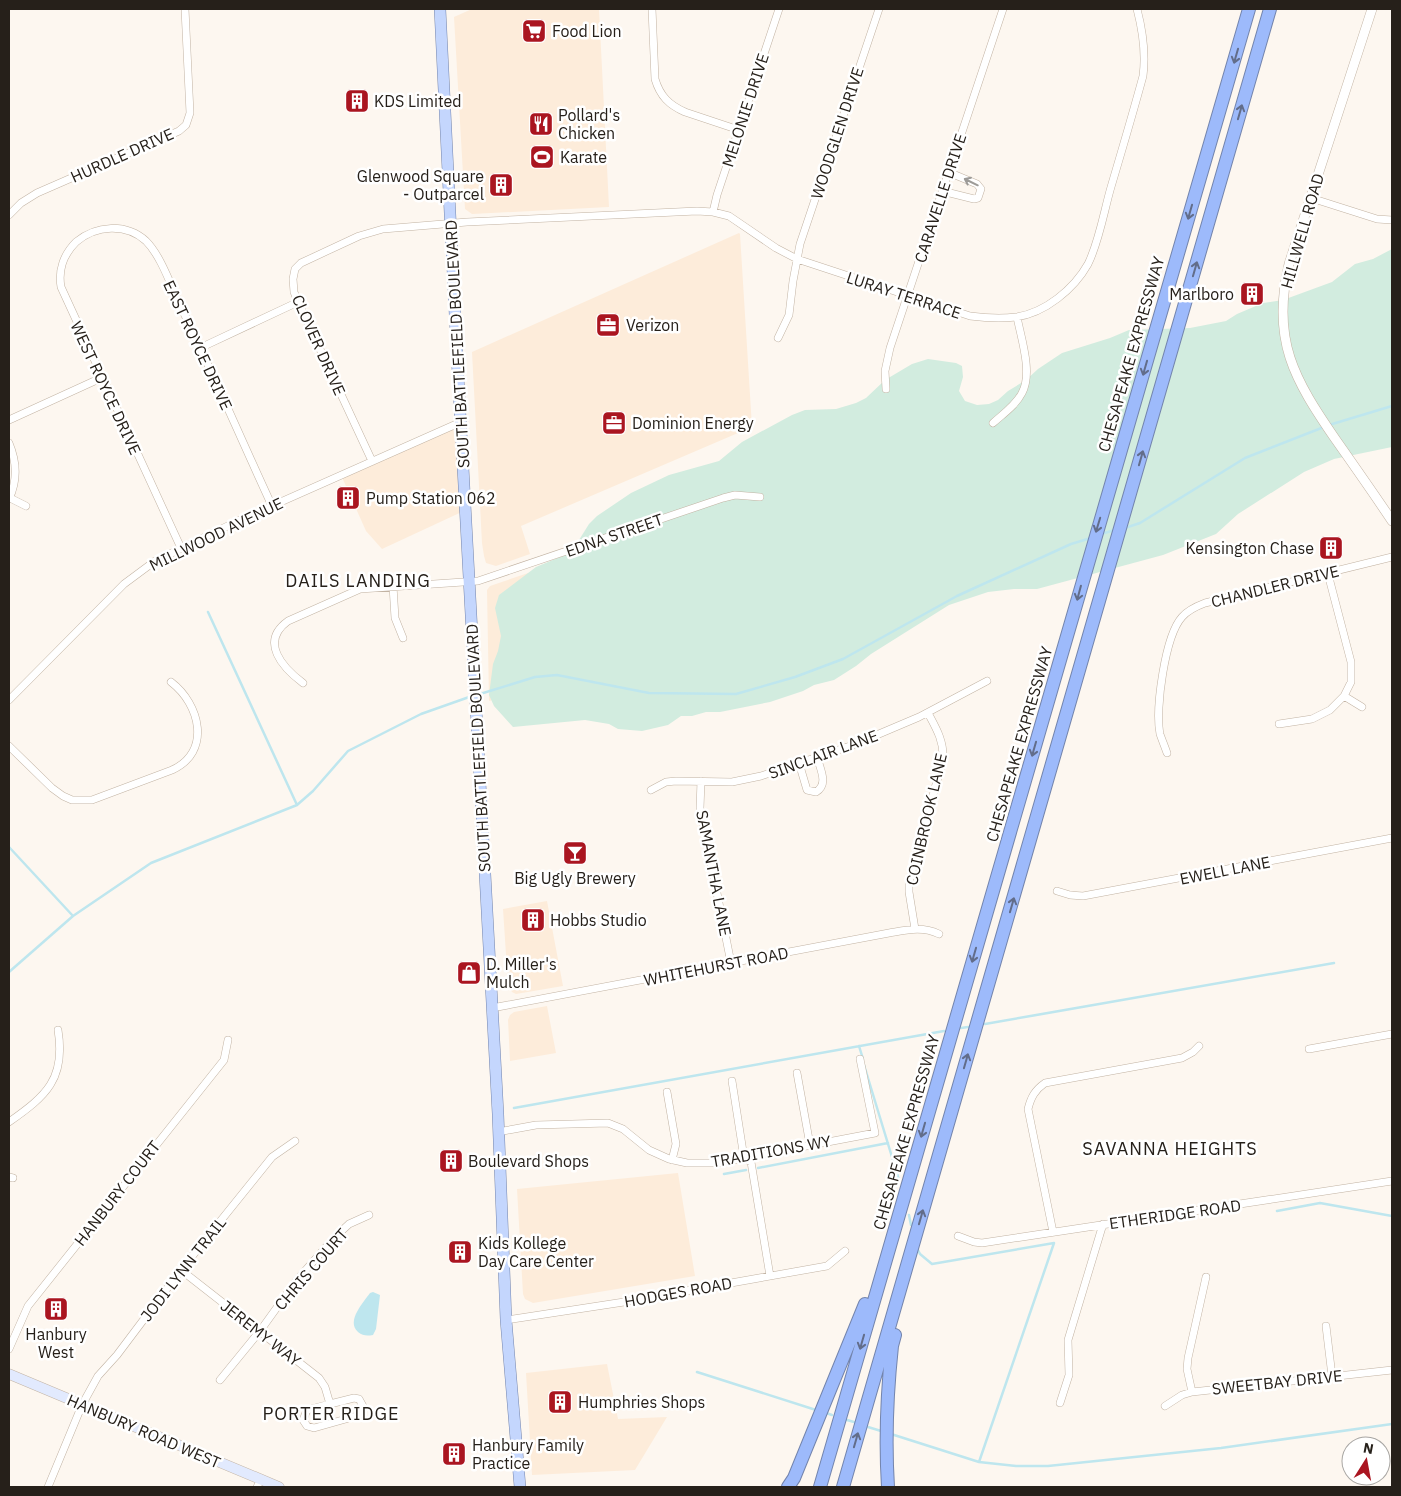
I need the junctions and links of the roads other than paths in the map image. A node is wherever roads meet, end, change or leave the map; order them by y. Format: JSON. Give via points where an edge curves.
{"nodes":[{"id":1,"x":185,"y":9,"type":"edge"},
{"id":2,"x":440,"y":9,"type":"edge"},
{"id":3,"x":652,"y":9,"type":"edge"},
{"id":4,"x":779,"y":9,"type":"edge"},
{"id":5,"x":879,"y":9,"type":"edge"},
{"id":6,"x":1004,"y":9,"type":"edge"},
{"id":7,"x":1138,"y":9,"type":"edge"},
{"id":8,"x":1249,"y":9,"type":"edge"},
{"id":9,"x":1270,"y":9,"type":"edge"},
{"id":10,"x":1372,"y":9,"type":"edge"},
{"id":11,"x":739,"y":130,"type":"junction"},
{"id":12,"x":948,"y":172,"type":"junction"},
{"id":13,"x":942,"y":191,"type":"junction"},
{"id":14,"x":1311,"y":198,"type":"junction"},
{"id":15,"x":713,"y":212,"type":"junction"},
{"id":16,"x":9,"y":215,"type":"edge"},
{"id":17,"x":1392,"y":220,"type":"edge"},
{"id":18,"x":452,"y":223,"type":"junction"},
{"id":19,"x":90,"y":234,"type":"joint"},
{"id":20,"x":797,"y":259,"type":"junction"},
{"id":21,"x":908,"y":296,"type":"junction"},
{"id":22,"x":298,"y":302,"type":"junction"},
{"id":23,"x":1017,"y":317,"type":"junction"},
{"id":24,"x":778,"y":338,"type":"dead end"},
{"id":25,"x":200,"y":348,"type":"junction"},
{"id":26,"x":102,"y":378,"type":"junction"},
{"id":27,"x":886,"y":389,"type":"dead end"},
{"id":28,"x":9,"y":420,"type":"edge"},
{"id":29,"x":460,"y":422,"type":"junction"},
{"id":30,"x":993,"y":423,"type":"dead end"},
{"id":31,"x":9,"y":443,"type":"edge"},
{"id":32,"x":372,"y":461,"type":"junction"},
{"id":33,"x":760,"y":497,"type":"dead end"},
{"id":34,"x":9,"y":499,"type":"edge"},
{"id":35,"x":26,"y":506,"type":"dead end"},
{"id":36,"x":272,"y":506,"type":"junction"},
{"id":37,"x":1392,"y":521,"type":"edge"},
{"id":38,"x":181,"y":548,"type":"junction"},
{"id":39,"x":1392,"y":557,"type":"edge"},
{"id":40,"x":1328,"y":574,"type":"junction"},
{"id":41,"x":469,"y":582,"type":"junction"},
{"id":42,"x":392,"y":586,"type":"junction"},
{"id":43,"x":403,"y":638,"type":"dead end"},
{"id":44,"x":987,"y":681,"type":"dead end"},
{"id":45,"x":171,"y":682,"type":"dead end"},
{"id":46,"x":303,"y":683,"type":"dead end"},
{"id":47,"x":1344,"y":696,"type":"junction"},
{"id":48,"x":9,"y":700,"type":"edge"},
{"id":49,"x":1362,"y":707,"type":"dead end"},
{"id":50,"x":928,"y":712,"type":"junction"},
{"id":51,"x":1280,"y":724,"type":"dead end"},
{"id":52,"x":9,"y":746,"type":"edge"},
{"id":53,"x":1166,"y":753,"type":"dead end"},
{"id":54,"x":817,"y":757,"type":"junction"},
{"id":55,"x":799,"y":764,"type":"junction"},
{"id":56,"x":701,"y":781,"type":"junction"},
{"id":57,"x":651,"y":790,"type":"dead end"},
{"id":58,"x":1392,"y":838,"type":"edge"},
{"id":59,"x":1057,"y":891,"type":"dead end"},
{"id":60,"x":915,"y":929,"type":"junction"},
{"id":61,"x":939,"y":934,"type":"dead end"},
{"id":62,"x":731,"y":963,"type":"junction"},
{"id":63,"x":492,"y":1008,"type":"junction"},
{"id":64,"x":58,"y":1030,"type":"dead end"},
{"id":65,"x":1392,"y":1034,"type":"edge"},
{"id":66,"x":228,"y":1040,"type":"dead end"},
{"id":67,"x":1199,"y":1046,"type":"dead end"},
{"id":68,"x":1309,"y":1049,"type":"dead end"},
{"id":69,"x":860,"y":1060,"type":"dead end"},
{"id":70,"x":797,"y":1073,"type":"dead end"},
{"id":71,"x":732,"y":1081,"type":"dead end"},
{"id":72,"x":667,"y":1092,"type":"dead end"},
{"id":73,"x":9,"y":1122,"type":"edge"},
{"id":74,"x":498,"y":1132,"type":"junction"},
{"id":75,"x":295,"y":1141,"type":"dead end"},
{"id":76,"x":810,"y":1145,"type":"junction"},
{"id":77,"x":744,"y":1158,"type":"junction"},
{"id":78,"x":672,"y":1160,"type":"junction"},
{"id":79,"x":1392,"y":1181,"type":"edge"},
{"id":80,"x":900,"y":1211,"type":"junction"},
{"id":81,"x":368,"y":1215,"type":"dead end"},
{"id":82,"x":1103,"y":1224,"type":"junction"},
{"id":83,"x":1053,"y":1232,"type":"junction"},
{"id":84,"x":958,"y":1236,"type":"dead end"},
{"id":85,"x":845,"y":1251,"type":"dead end"},
{"id":86,"x":911,"y":1251,"type":"junction"},
{"id":87,"x":181,"y":1270,"type":"junction"},
{"id":88,"x":770,"y":1276,"type":"junction"},
{"id":89,"x":1206,"y":1277,"type":"dead end"},
{"id":90,"x":506,"y":1320,"type":"junction"},
{"id":91,"x":1326,"y":1326,"type":"dead end"},
{"id":92,"x":260,"y":1331,"type":"junction"},
{"id":93,"x":9,"y":1349,"type":"edge"},
{"id":94,"x":1392,"y":1370,"type":"edge"},
{"id":95,"x":9,"y":1374,"type":"edge"},
{"id":96,"x":1332,"y":1376,"type":"junction"},
{"id":97,"x":220,"y":1380,"type":"dead end"},
{"id":98,"x":1192,"y":1392,"type":"junction"},
{"id":99,"x":1060,"y":1403,"type":"dead end"},
{"id":100,"x":330,"y":1404,"type":"junction"},
{"id":101,"x":82,"y":1405,"type":"junction"},
{"id":102,"x":1165,"y":1406,"type":"dead end"},
{"id":103,"x":259,"y":1483,"type":"edge"},
{"id":104,"x":48,"y":1487,"type":"edge"},
{"id":105,"x":279,"y":1487,"type":"edge"},
{"id":106,"x":520,"y":1487,"type":"edge"},
{"id":107,"x":788,"y":1487,"type":"edge"},
{"id":108,"x":820,"y":1487,"type":"edge"},
{"id":109,"x":843,"y":1487,"type":"edge"},
{"id":110,"x":888,"y":1487,"type":"edge"}],
"edges":[{"from":1,"to":16,"type":"street","name":"HURDLE DRIVE","via":[[190,101],[186,125],[36,193]]},
{"from":2,"to":18,"type":"main road","name":"SOUTH BATTLEFIELD BOULEVARD"},
{"from":3,"to":11,"type":"street","via":[[656,78],[665,100],[685,112]]},
{"from":4,"to":11,"type":"street","name":"MELONIE DRIVE"},
{"from":5,"to":20,"type":"street","name":"WOODGLEN DRIVE"},
{"from":6,"to":12,"type":"street","name":"CARAVELLE DRIVE"},
{"from":7,"to":23,"type":"street","name":"LURAY TERRACE","via":[[1144,36],[1143,76],[1092,253],[1079,278],[1063,294],[1042,308]]},
{"from":8,"to":80,"type":"highway","name":"CHESAPEAKE EXPRESSWAY","one_way":true},
{"from":86,"to":9,"type":"highway","one_way":true},
{"from":10,"to":14,"type":"street","name":"HILLWELL ROAD"},
{"from":11,"to":15,"type":"street","name":"MELONIE DRIVE"},
{"from":12,"to":13,"type":"street","name":"CARAVELLE DRIVE"},
{"from":13,"to":12,"type":"street","one_way":true,"via":[[974,199],[980,194],[977,184]]},
{"from":13,"to":21,"type":"street","name":"CARAVELLE DRIVE"},
{"from":14,"to":17,"type":"street","via":[[1378,219]]},
{"from":14,"to":37,"type":"street","name":"HILLWELL ROAD","via":[[1290,264],[1283,300],[1288,350],[1310,401]]},
{"from":15,"to":18,"type":"street","name":"LURAY TERRACE"},
{"from":15,"to":20,"type":"street","name":"LURAY TERRACE","via":[[736,220]]},
{"from":18,"to":22,"type":"street","name":"CLOVER DRIVE","via":[[383,229],[307,259],[295,268],[293,274]]},
{"from":18,"to":29,"type":"main road","name":"SOUTH BATTLEFIELD BOULEVARD"},
{"from":19,"to":25,"type":"street","name":"EAST ROYCE DRIVE","via":[[118,228],[148,243]]},
{"from":19,"to":26,"type":"street","name":"WEST ROYCE DRIVE","via":[[66,256],[60,284]]},
{"from":20,"to":21,"type":"street","name":"LURAY TERRACE"},
{"from":20,"to":24,"type":"street","name":"WOODGLEN DRIVE","via":[[789,315]]},
{"from":21,"to":23,"type":"street","name":"LURAY TERRACE","via":[[970,316]]},
{"from":21,"to":27,"type":"street","name":"CARAVELLE DRIVE","via":[[886,364]]},
{"from":22,"to":25,"type":"street"},
{"from":22,"to":32,"type":"street","name":"CLOVER DRIVE"},
{"from":23,"to":30,"type":"street","via":[[1027,371],[1025,386],[1017,400]]},
{"from":25,"to":36,"type":"street","name":"EAST ROYCE DRIVE"},
{"from":26,"to":28,"type":"street"},
{"from":26,"to":38,"type":"street","name":"WEST ROYCE DRIVE"},
{"from":29,"to":32,"type":"street","name":"MILLWOOD AVENUE"},
{"from":29,"to":41,"type":"main road","name":"SOUTH BATTLEFIELD BOULEVARD"},
{"from":31,"to":34,"type":"street","via":[[16,468]]},
{"from":32,"to":36,"type":"street","name":"MILLWOOD AVENUE"},
{"from":33,"to":41,"type":"street","name":"EDNA STREET","via":[[735,495],[723,498]]},
{"from":34,"to":35,"type":"street"},
{"from":36,"to":38,"type":"street","name":"MILLWOOD AVENUE"},
{"from":38,"to":48,"type":"street","name":"MILLWOOD AVENUE","via":[[154,561],[124,584]]},
{"from":39,"to":40,"type":"street","name":"CHANDLER DRIVE"},
{"from":40,"to":47,"type":"street","via":[[1352,670],[1351,682]]},
{"from":40,"to":53,"type":"street","name":"CHANDLER DRIVE","via":[[1205,603],[1182,616],[1170,640],[1162,681],[1159,721]]},
{"from":41,"to":42,"type":"street","name":"EDNA STREET"},
{"from":41,"to":63,"type":"main road","name":"SOUTH BATTLEFIELD BOULEVARD"},
{"from":42,"to":43,"type":"street","via":[[395,618]]},
{"from":42,"to":46,"type":"street","name":"EDNA STREET","via":[[360,589],[282,625],[275,636],[276,651],[283,666]]},
{"from":44,"to":50,"type":"street","name":"SINCLAIR LANE"},
{"from":45,"to":52,"type":"street","via":[[187,699],[198,729],[198,739],[190,756],[172,770],[92,800],[72,800],[52,788]]},
{"from":47,"to":49,"type":"street"},
{"from":47,"to":51,"type":"street","via":[[1330,710],[1312,719]]},
{"from":50,"to":54,"type":"street","name":"SINCLAIR LANE"},
{"from":50,"to":60,"type":"street","name":"COINBROOK LANE","via":[[941,736],[944,759],[909,882]]},
{"from":54,"to":55,"type":"street","name":"SINCLAIR LANE"},
{"from":54,"to":55,"type":"street","via":[[824,781],[816,792],[808,790]]},
{"from":55,"to":56,"type":"street","name":"SINCLAIR LANE","via":[[745,780]]},
{"from":56,"to":57,"type":"street","name":"SINCLAIR LANE","via":[[666,782]]},
{"from":56,"to":62,"type":"street","name":"SAMANTHA LANE","via":[[700,808]]},
{"from":58,"to":59,"type":"street","name":"EWELL LANE","via":[[1084,896]]},
{"from":60,"to":61,"type":"street","name":"WHITEHURST ROAD"},
{"from":60,"to":62,"type":"street","name":"WHITEHURST ROAD"},
{"from":62,"to":63,"type":"street","name":"WHITEHURST ROAD"},
{"from":63,"to":74,"type":"main road","name":"SOUTH BATTLEFIELD BOULEVARD"},
{"from":64,"to":73,"type":"street","via":[[60,1060],[52,1081],[39,1100]]},
{"from":65,"to":68,"type":"street"},
{"from":66,"to":93,"type":"street","name":"HANBURY COURT","via":[[224,1060],[28,1306]]},
{"from":67,"to":83,"type":"street","via":[[1182,1058],[1045,1083],[1035,1090],[1028,1109]]},
{"from":69,"to":76,"type":"street","name":"TRADITIONS WY","via":[[875,1133]]},
{"from":70,"to":76,"type":"street"},
{"from":71,"to":77,"type":"street"},
{"from":72,"to":78,"type":"street","via":[[676,1144]]},
{"from":74,"to":78,"type":"street","name":"TRADITIONS WY","via":[[536,1125],[608,1123],[623,1129],[649,1150]]},
{"from":74,"to":90,"type":"main road","name":"SOUTH BATTLEFIELD BOULEVARD"},
{"from":75,"to":87,"type":"street","name":"JODI LYNN TRAIL","via":[[272,1157]]},
{"from":76,"to":77,"type":"street","name":"TRADITIONS WY"},
{"from":77,"to":78,"type":"street","name":"TRADITIONS WY","via":[[717,1163]]},
{"from":77,"to":88,"type":"street","via":[[751,1162]]},
{"from":79,"to":82,"type":"street","name":"ETHERIDGE ROAD"},
{"from":80,"to":107,"type":"highway","via":[[865,1305]]},
{"from":80,"to":108,"type":"highway","name":"CHESAPEAKE EXPRESSWAY","one_way":true},
{"from":81,"to":92,"type":"street","name":"CHRIS COURT","via":[[349,1224],[334,1238],[296,1281]]},
{"from":82,"to":83,"type":"street","name":"ETHERIDGE ROAD"},
{"from":82,"to":99,"type":"street","via":[[1068,1340],[1068,1375]]},
{"from":83,"to":84,"type":"street","name":"ETHERIDGE ROAD","via":[[982,1243]]},
{"from":85,"to":88,"type":"street","name":"HODGES ROAD","via":[[827,1266]]},
{"from":109,"to":86,"type":"highway","one_way":true},
{"from":86,"to":110,"type":"highway","via":[[889,1371]]},
{"from":87,"to":92,"type":"street","name":"JEREMY WAY"},
{"from":87,"to":101,"type":"street","name":"JODI LYNN TRAIL","via":[[98,1376]]},
{"from":88,"to":90,"type":"street","name":"HODGES ROAD"},
{"from":89,"to":98,"type":"street","via":[[1188,1358]]},
{"from":90,"to":106,"type":"main road","name":"SOUTH BATTLEFIELD BOULEVARD"},
{"from":91,"to":96,"type":"street"},
{"from":92,"to":97,"type":"street","name":"CHRIS COURT"},
{"from":92,"to":100,"type":"street","name":"JEREMY WAY","via":[[320,1378]]},
{"from":94,"to":96,"type":"street","name":"SWEETBAY DRIVE"},
{"from":95,"to":101,"type":"main road","name":"HANBURY ROAD WEST"},
{"from":96,"to":98,"type":"street","name":"SWEETBAY DRIVE"},
{"from":98,"to":102,"type":"street","name":"SWEETBAY DRIVE"},
{"from":100,"to":100,"type":"street","via":[[354,1398],[359,1399],[364,1408],[360,1415],[314,1428],[307,1426],[303,1420],[307,1410]]},
{"from":101,"to":103,"type":"main road","name":"HANBURY ROAD WEST"},
{"from":101,"to":104,"type":"street","name":"JODI LYNN TRAIL"},
{"from":103,"to":105,"type":"main road","name":"HANBURY ROAD WEST"}]}
